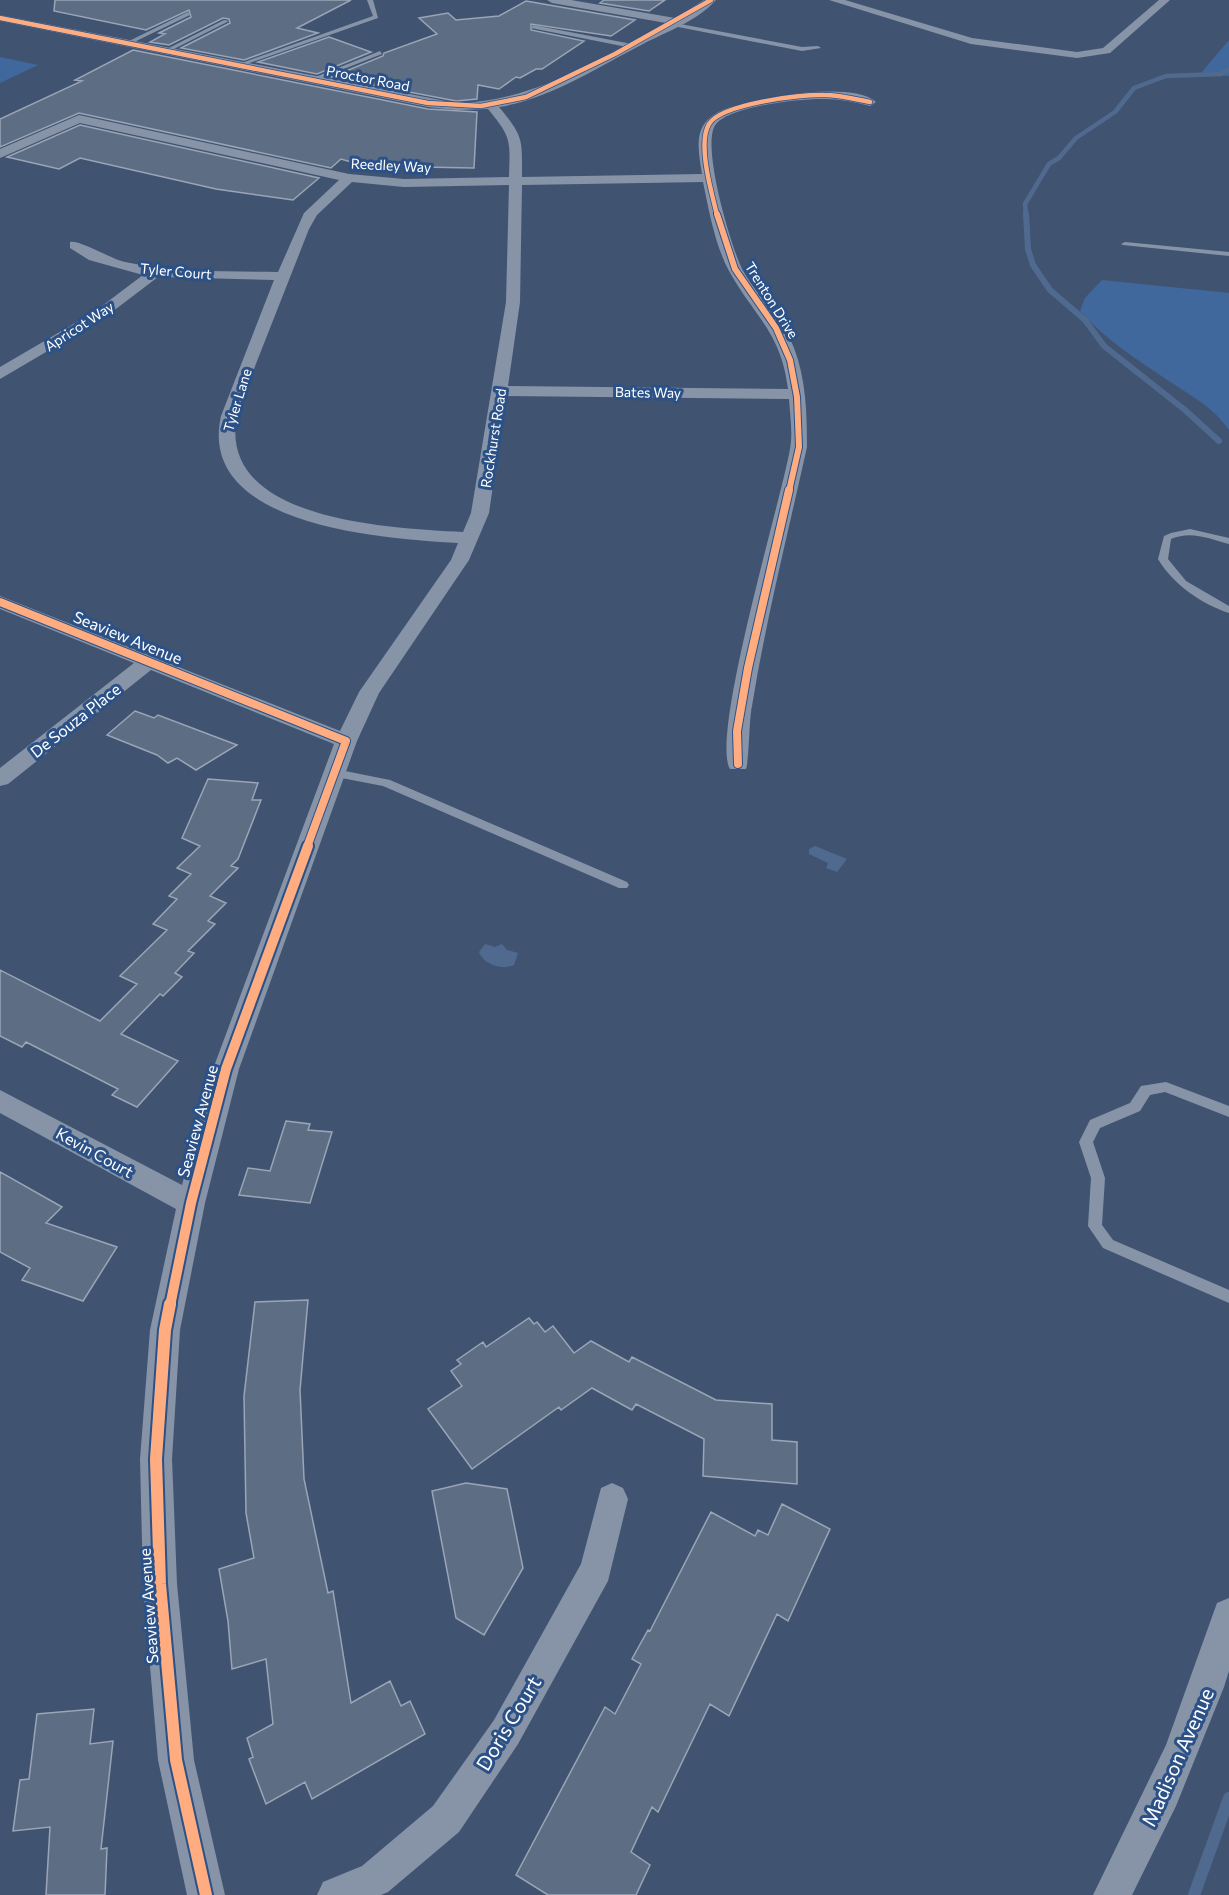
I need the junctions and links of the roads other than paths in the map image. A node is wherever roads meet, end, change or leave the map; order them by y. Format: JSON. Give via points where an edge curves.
{"nodes":[{"id":1,"x":370,"y":0,"type":"edge"},
{"id":2,"x":552,"y":0,"type":"edge"},
{"id":3,"x":711,"y":0,"type":"edge"},
{"id":4,"x":834,"y":0,"type":"edge"},
{"id":5,"x":1165,"y":0,"type":"edge"},
{"id":6,"x":188,"y":14,"type":"dead end"},
{"id":7,"x":0,"y":18,"type":"edge"},
{"id":8,"x":226,"y":21,"type":"dead end"},
{"id":9,"x":677,"y":23,"type":"junction"},
{"id":10,"x":533,"y":27,"type":"dead end"},
{"id":11,"x":128,"y":44,"type":"junction"},
{"id":12,"x":632,"y":45,"type":"junction"},
{"id":13,"x":818,"y":48,"type":"dead end"},
{"id":14,"x":166,"y":51,"type":"junction"},
{"id":15,"x":380,"y":53,"type":"dead end"},
{"id":16,"x":239,"y":65,"type":"junction"},
{"id":17,"x":311,"y":80,"type":"junction"},
{"id":18,"x":870,"y":102,"type":"dead end"},
{"id":19,"x":492,"y":106,"type":"junction"},
{"id":20,"x":0,"y":154,"type":"edge"},
{"id":21,"x":349,"y":178,"type":"junction"},
{"id":22,"x":708,"y":178,"type":"junction"},
{"id":23,"x":515,"y":181,"type":"junction"},
{"id":24,"x":1125,"y":244,"type":"dead end"},
{"id":25,"x":75,"y":245,"type":"dead end"},
{"id":26,"x":1229,"y":254,"type":"edge"},
{"id":27,"x":155,"y":272,"type":"junction"},
{"id":28,"x":283,"y":276,"type":"junction"},
{"id":29,"x":0,"y":374,"type":"edge"},
{"id":30,"x":501,"y":391,"type":"junction"},
{"id":31,"x":795,"y":394,"type":"junction"},
{"id":32,"x":470,"y":538,"type":"junction"},
{"id":33,"x":1229,"y":541,"type":"edge"},
{"id":34,"x":0,"y":602,"type":"edge"},
{"id":35,"x":1229,"y":610,"type":"edge"},
{"id":36,"x":149,"y":661,"type":"junction"},
{"id":37,"x":346,"y":741,"type":"junction"},
{"id":38,"x":738,"y":764,"type":"dead end"},
{"id":39,"x":335,"y":773,"type":"junction"},
{"id":40,"x":0,"y":779,"type":"edge"},
{"id":41,"x":623,"y":885,"type":"dead end"},
{"id":42,"x":0,"y":1101,"type":"edge"},
{"id":43,"x":1229,"y":1112,"type":"edge"},
{"id":44,"x":191,"y":1203,"type":"junction"},
{"id":45,"x":1229,"y":1297,"type":"edge"},
{"id":46,"x":612,"y":1499,"type":"dead end"},
{"id":47,"x":1229,"y":1615,"type":"edge"},
{"id":48,"x":206,"y":1895,"type":"edge"},
{"id":49,"x":336,"y":1895,"type":"edge"},
{"id":50,"x":1112,"y":1895,"type":"edge"}],
"edges":[{"from":1,"to":16,"type":"lane","via":[[376,17]]},
{"from":2,"to":9,"type":"street"},
{"from":3,"to":9,"type":"street","name":"Proctor Road"},
{"from":4,"to":5,"type":"street","via":[[972,41],[1077,55],[1106,51]]},
{"from":6,"to":11,"type":"lane"},
{"from":7,"to":11,"type":"street","name":"Proctor Road"},
{"from":8,"to":14,"type":"lane"},
{"from":9,"to":12,"type":"street","name":"Proctor Road"},
{"from":9,"to":13,"type":"lane","via":[[802,50]]},
{"from":10,"to":12,"type":"lane"},
{"from":11,"to":14,"type":"street","name":"Proctor Road"},
{"from":12,"to":19,"type":"street","name":"Proctor Road","via":[[536,95]]},
{"from":14,"to":16,"type":"street","name":"Proctor Road"},
{"from":15,"to":17,"type":"lane"},
{"from":16,"to":17,"type":"street","name":"Proctor Road"},
{"from":17,"to":19,"type":"street","name":"Proctor Road","via":[[445,106]]},
{"from":18,"to":22,"type":"street","name":"Trenton Drive","via":[[810,93],[741,107],[722,115],[709,124],[704,136]]},
{"from":19,"to":23,"type":"street","name":"Rockhurst Road","via":[[515,137]]},
{"from":20,"to":21,"type":"street","name":"Reedley Way","via":[[78,119]]},
{"from":21,"to":23,"type":"street","name":"Reedley Way","via":[[404,183]]},
{"from":21,"to":28,"type":"street","name":"Tyler Lane","via":[[311,213]]},
{"from":22,"to":23,"type":"street","name":"Reedley Way"},
{"from":22,"to":31,"type":"street","name":"Trenton Drive","via":[[736,270],[787,348]]},
{"from":23,"to":30,"type":"street","name":"Rockhurst Road","via":[[513,302]]},
{"from":24,"to":26,"type":"lane"},
{"from":25,"to":27,"type":"street","name":"Tyler Court","via":[[85,254],[107,262]]},
{"from":27,"to":28,"type":"street","name":"Tyler Court"},
{"from":27,"to":29,"type":"street","name":"Apricot Way","via":[[99,315]]},
{"from":28,"to":32,"type":"street","name":"Tyler Lane","via":[[225,432],[226,450],[234,468],[256,491],[303,515],[340,524]]},
{"from":30,"to":31,"type":"street","name":"Bates Way"},
{"from":30,"to":32,"type":"street","name":"Rockhurst Road","via":[[480,513]]},
{"from":31,"to":38,"type":"street","name":"Trenton Drive","via":[[799,447],[748,668],[737,731]]},
{"from":32,"to":37,"type":"street","name":"Rockhurst Road","via":[[445,583],[369,692]]},
{"from":33,"to":35,"type":"lane","via":[[1197,532],[1174,534],[1167,538],[1162,560],[1181,583]]},
{"from":34,"to":36,"type":"street","name":"Seaview Avenue"},
{"from":36,"to":37,"type":"street","name":"Seaview Avenue"},
{"from":36,"to":40,"type":"street","name":"De Souza Place"},
{"from":37,"to":39,"type":"street","name":"Seaview Avenue"},
{"from":39,"to":41,"type":"lane","via":[[386,783]]},
{"from":39,"to":44,"type":"street","name":"Seaview Avenue","via":[[226,1069]]},
{"from":42,"to":44,"type":"street","name":"Kevin Court"},
{"from":43,"to":45,"type":"lane","via":[[1166,1087],[1146,1090],[1136,1107],[1095,1124],[1086,1142],[1098,1178],[1095,1226],[1108,1244]]},
{"from":44,"to":48,"type":"street","name":"Seaview Avenue","via":[[165,1330],[156,1460],[160,1584],[176,1760]]},
{"from":46,"to":49,"type":"street","name":"Doris Court","via":[[596,1569],[506,1732],[446,1819],[375,1879]]},
{"from":47,"to":50,"type":"street","name":"Madison Avenue","via":[[1214,1671],[1175,1768]]}]}
